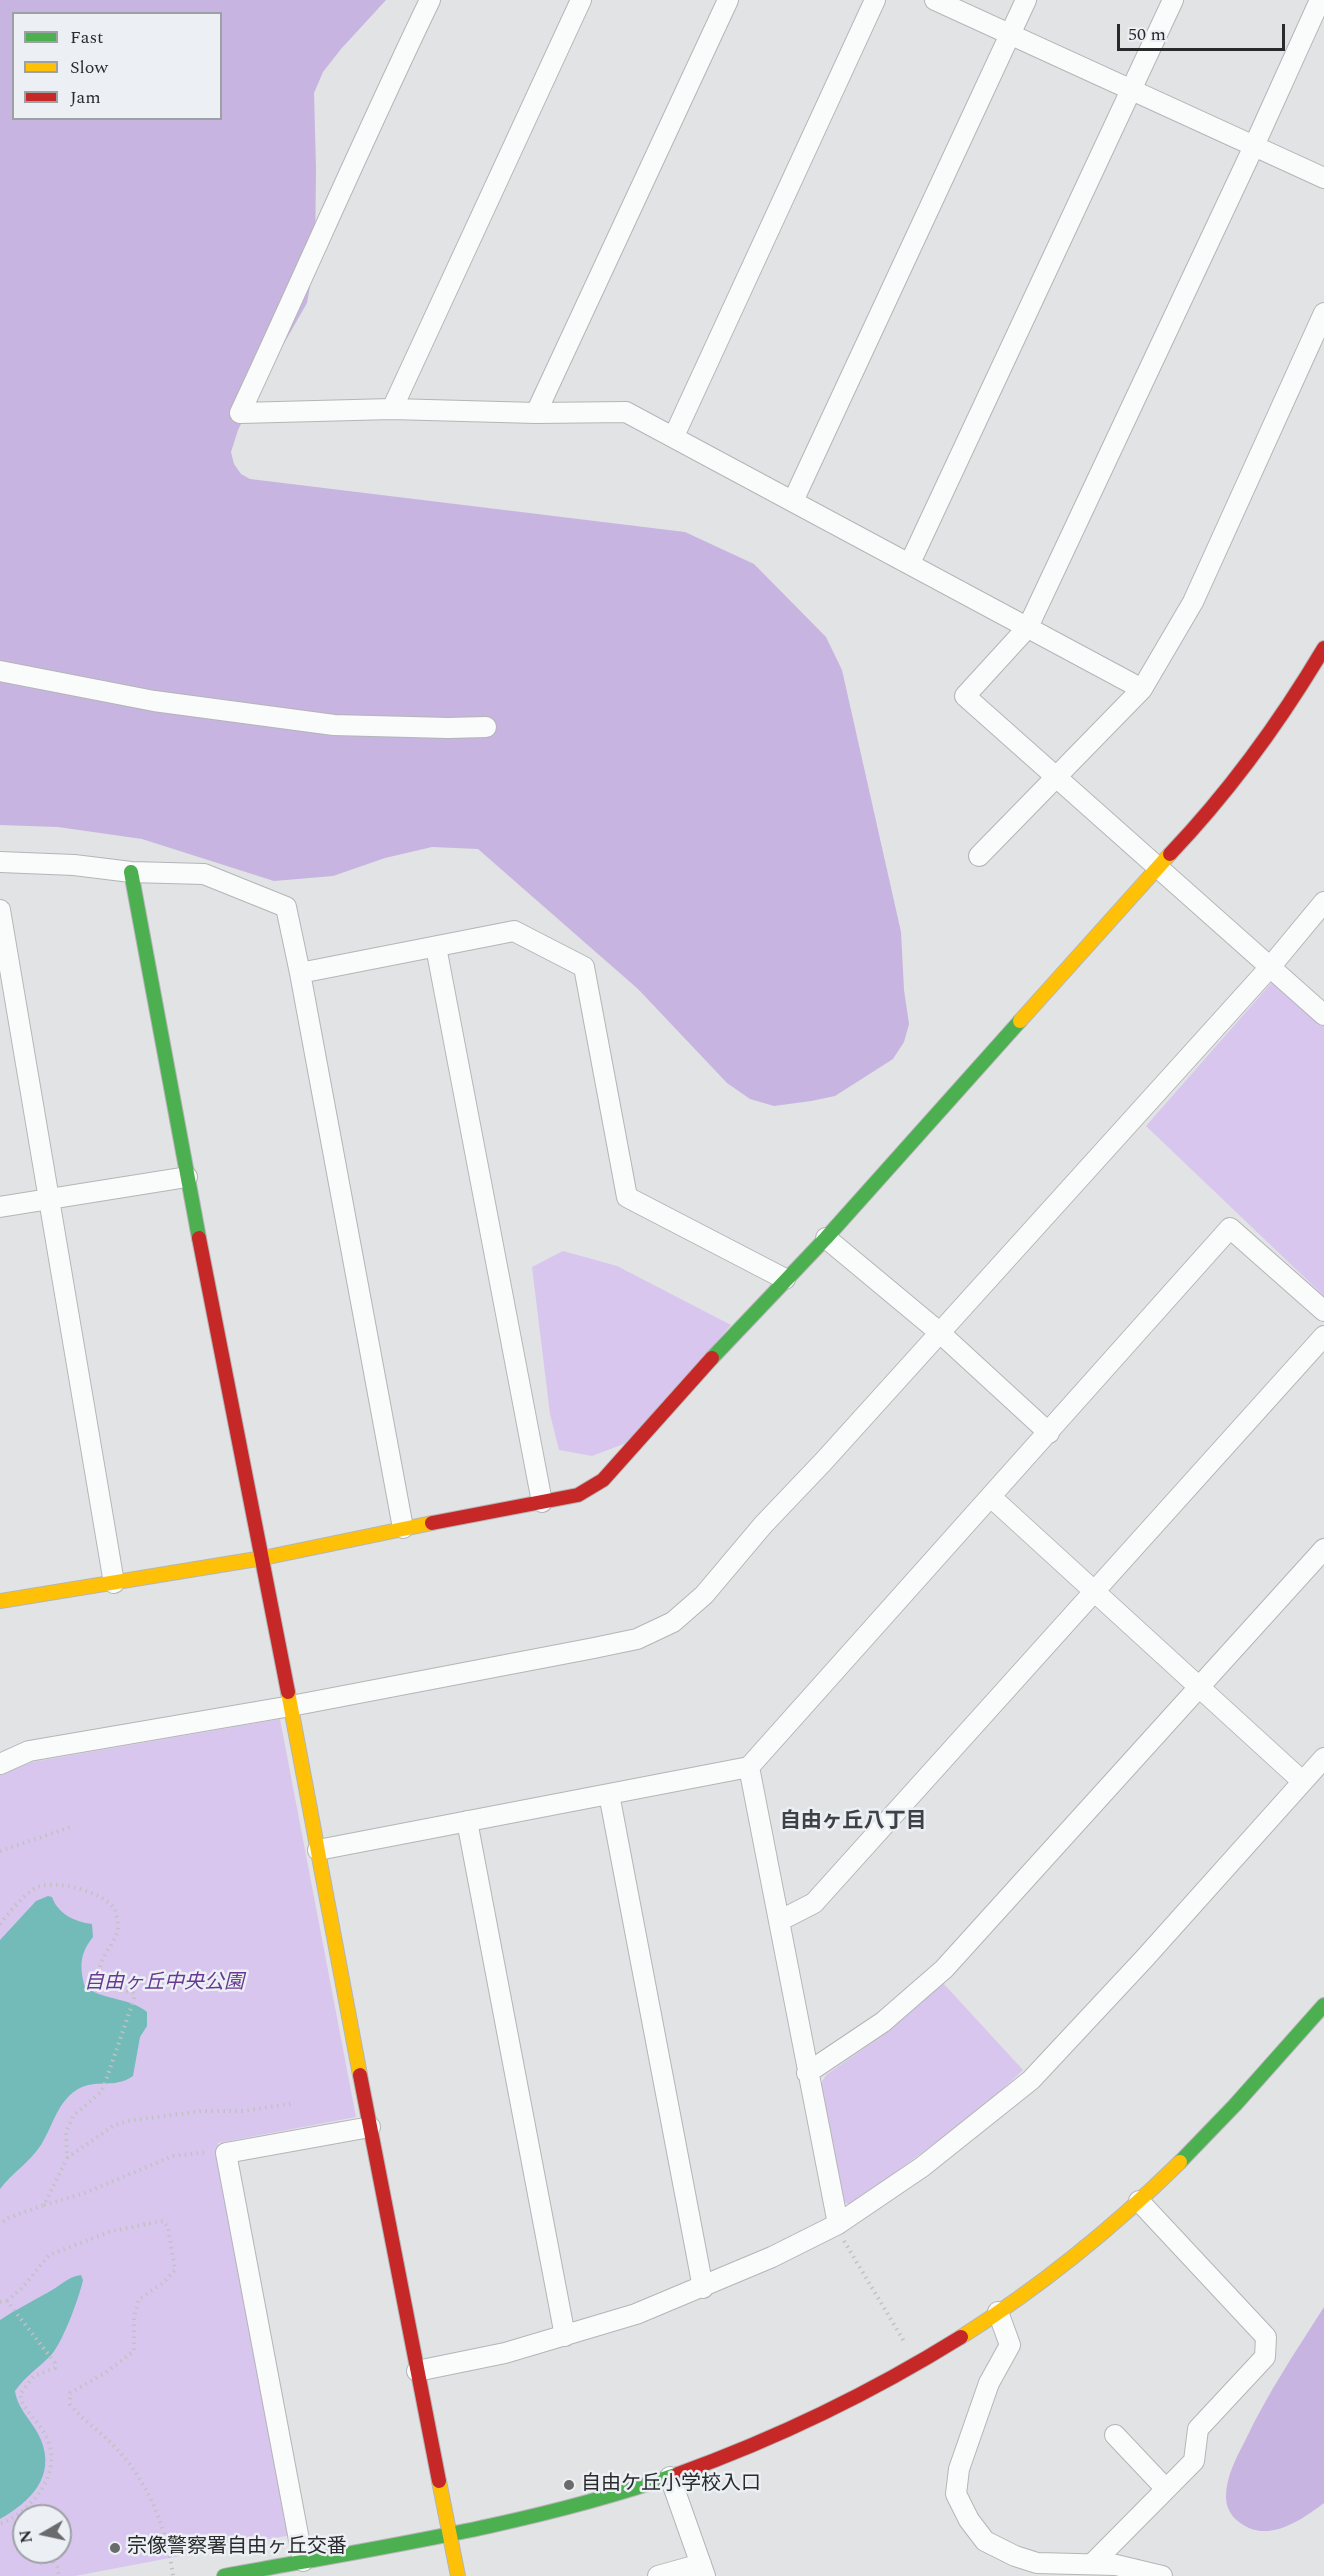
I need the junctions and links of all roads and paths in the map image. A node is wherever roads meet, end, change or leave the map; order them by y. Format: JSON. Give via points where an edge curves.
{"nodes":[{"id":1,"x":430,"y":0,"type":"edge"},
{"id":2,"x":580,"y":0,"type":"edge"},
{"id":3,"x":728,"y":0,"type":"edge"},
{"id":4,"x":875,"y":0,"type":"edge"},
{"id":5,"x":936,"y":0,"type":"edge"},
{"id":6,"x":1026,"y":0,"type":"edge"},
{"id":7,"x":1173,"y":0,"type":"edge"},
{"id":8,"x":1320,"y":0,"type":"edge"},
{"id":9,"x":1010,"y":34,"type":"junction"},
{"id":10,"x":1133,"y":90,"type":"junction"},
{"id":11,"x":1254,"y":146,"type":"junction"},
{"id":12,"x":1324,"y":178,"type":"edge"},
{"id":13,"x":1324,"y":313,"type":"edge"},
{"id":14,"x":1320,"y":336,"type":"edge"},
{"id":15,"x":392,"y":409,"type":"junction"},
{"id":16,"x":536,"y":413,"type":"junction"},
{"id":17,"x":674,"y":436,"type":"junction"},
{"id":18,"x":793,"y":501,"type":"junction"},
{"id":19,"x":910,"y":563,"type":"junction"},
{"id":20,"x":1028,"y":627,"type":"junction"},
{"id":21,"x":1324,"y":648,"type":"edge"},
{"id":22,"x":0,"y":671,"type":"edge"},
{"id":23,"x":1142,"y":689,"type":"junction"},
{"id":24,"x":486,"y":727,"type":"dead end"},
{"id":25,"x":1058,"y":777,"type":"junction"},
{"id":26,"x":980,"y":856,"type":"dead end"},
{"id":27,"x":0,"y":862,"type":"edge"},
{"id":28,"x":1158,"y":867,"type":"junction"},
{"id":29,"x":131,"y":872,"type":"junction"},
{"id":30,"x":1324,"y":902,"type":"edge"},
{"id":31,"x":0,"y":910,"type":"edge"},
{"id":32,"x":436,"y":947,"type":"junction"},
{"id":33,"x":1271,"y":966,"type":"junction"},
{"id":34,"x":300,"y":973,"type":"junction"},
{"id":35,"x":1324,"y":1015,"type":"edge"},
{"id":36,"x":188,"y":1177,"type":"junction"},
{"id":37,"x":48,"y":1199,"type":"junction"},
{"id":38,"x":0,"y":1207,"type":"edge"},
{"id":39,"x":826,"y":1238,"type":"junction"},
{"id":40,"x":785,"y":1279,"type":"junction"},
{"id":41,"x":1324,"y":1311,"type":"edge"},
{"id":42,"x":939,"y":1332,"type":"junction"},
{"id":43,"x":1324,"y":1336,"type":"edge"},
{"id":44,"x":1048,"y":1433,"type":"junction"},
{"id":45,"x":991,"y":1497,"type":"junction"},
{"id":46,"x":542,"y":1502,"type":"junction"},
{"id":47,"x":403,"y":1528,"type":"junction"},
{"id":48,"x":1324,"y":1549,"type":"edge"},
{"id":49,"x":263,"y":1558,"type":"junction"},
{"id":50,"x":114,"y":1583,"type":"junction"},
{"id":51,"x":1094,"y":1593,"type":"junction"},
{"id":52,"x":0,"y":1601,"type":"edge"},
{"id":53,"x":1198,"y":1687,"type":"junction"},
{"id":54,"x":291,"y":1706,"type":"junction"},
{"id":55,"x":1324,"y":1758,"type":"edge"},
{"id":56,"x":0,"y":1764,"type":"edge"},
{"id":57,"x":749,"y":1767,"type":"junction"},
{"id":58,"x":1302,"y":1781,"type":"junction"},
{"id":59,"x":609,"y":1794,"type":"junction"},
{"id":60,"x":467,"y":1821,"type":"junction"},
{"id":61,"x":71,"y":1827,"type":"dead end"},
{"id":62,"x":318,"y":1850,"type":"junction"},
{"id":63,"x":0,"y":1851,"type":"edge"},
{"id":64,"x":779,"y":1921,"type":"junction"},
{"id":65,"x":0,"y":1924,"type":"edge"},
{"id":66,"x":1324,"y":2005,"type":"edge"},
{"id":67,"x":807,"y":2073,"type":"junction"},
{"id":68,"x":295,"y":2103,"type":"dead end"},
{"id":69,"x":370,"y":2127,"type":"junction"},
{"id":70,"x":226,"y":2153,"type":"junction"},
{"id":71,"x":67,"y":2157,"type":"junction"},
{"id":72,"x":1138,"y":2201,"type":"junction"},
{"id":73,"x":44,"y":2205,"type":"junction"},
{"id":74,"x":0,"y":2224,"type":"edge"},
{"id":75,"x":838,"y":2224,"type":"junction"},
{"id":76,"x":703,"y":2288,"type":"junction"},
{"id":77,"x":8,"y":2301,"type":"junction"},
{"id":78,"x":0,"y":2302,"type":"edge"},
{"id":79,"x":998,"y":2312,"type":"junction"},
{"id":80,"x":565,"y":2336,"type":"junction"},
{"id":81,"x":917,"y":2364,"type":"junction"},
{"id":82,"x":417,"y":2371,"type":"junction"},
{"id":83,"x":1115,"y":2435,"type":"dead end"},
{"id":84,"x":670,"y":2477,"type":"junction"},
{"id":85,"x":1166,"y":2489,"type":"junction"},
{"id":86,"x":31,"y":2504,"type":"edge"},
{"id":87,"x":450,"y":2533,"type":"junction"},
{"id":88,"x":303,"y":2561,"type":"junction"},
{"id":89,"x":1092,"y":2564,"type":"junction"},
{"id":90,"x":703,"y":2570,"type":"edge"},
{"id":91,"x":173,"y":2576,"type":"edge"},
{"id":92,"x":224,"y":2576,"type":"edge"},
{"id":93,"x":458,"y":2576,"type":"edge"},
{"id":94,"x":658,"y":2576,"type":"edge"},
{"id":95,"x":1162,"y":2576,"type":"edge"}],
"edges":[{"from":1,"to":15,"type":"street","via":[[240,413]]},
{"from":2,"to":15,"type":"street"},
{"from":3,"to":16,"type":"street"},
{"from":4,"to":17,"type":"street"},
{"from":5,"to":9,"type":"street"},
{"from":6,"to":9,"type":"street"},
{"from":7,"to":10,"type":"street"},
{"from":8,"to":11,"type":"street"},
{"from":9,"to":10,"type":"street"},
{"from":9,"to":18,"type":"street"},
{"from":10,"to":11,"type":"street"},
{"from":10,"to":19,"type":"street"},
{"from":11,"to":12,"type":"street"},
{"from":11,"to":20,"type":"street"},
{"from":13,"to":14,"type":"street"},
{"from":14,"to":23,"type":"street","via":[[1193,602]]},
{"from":15,"to":16,"type":"street"},
{"from":16,"to":17,"type":"street","via":[[626,412]]},
{"from":17,"to":18,"type":"street"},
{"from":18,"to":19,"type":"street"},
{"from":19,"to":20,"type":"street"},
{"from":20,"to":23,"type":"street"},
{"from":20,"to":25,"type":"street","via":[[965,696]]},
{"from":21,"to":28,"type":"street","via":[[1249,764]]},
{"from":22,"to":24,"type":"street","via":[[154,701],[334,725]]},
{"from":23,"to":25,"type":"street"},
{"from":25,"to":26,"type":"street"},
{"from":25,"to":28,"type":"street"},
{"from":27,"to":29,"type":"street"},
{"from":28,"to":33,"type":"street"},
{"from":28,"to":39,"type":"street"},
{"from":29,"to":34,"type":"street","via":[[204,874],[286,907]]},
{"from":29,"to":36,"type":"street"},
{"from":30,"to":33,"type":"street"},
{"from":31,"to":37,"type":"street"},
{"from":32,"to":34,"type":"street"},
{"from":32,"to":40,"type":"street","via":[[514,931],[584,967],[627,1197]]},
{"from":32,"to":46,"type":"street"},
{"from":33,"to":35,"type":"street"},
{"from":33,"to":42,"type":"street"},
{"from":34,"to":47,"type":"street"},
{"from":36,"to":37,"type":"street"},
{"from":36,"to":49,"type":"street"},
{"from":37,"to":38,"type":"street"},
{"from":37,"to":50,"type":"street"},
{"from":39,"to":40,"type":"street"},
{"from":39,"to":42,"type":"street"},
{"from":40,"to":46,"type":"street","via":[[603,1480],[578,1495]]},
{"from":41,"to":44,"type":"street","via":[[1230,1228]]},
{"from":42,"to":44,"type":"street"},
{"from":42,"to":54,"type":"street","via":[[704,1595],[673,1622],[638,1638],[594,1648]]},
{"from":43,"to":51,"type":"street"},
{"from":44,"to":45,"type":"street"},
{"from":45,"to":51,"type":"street"},
{"from":45,"to":57,"type":"street"},
{"from":46,"to":47,"type":"street"},
{"from":47,"to":49,"type":"street"},
{"from":48,"to":53,"type":"street"},
{"from":49,"to":50,"type":"street"},
{"from":49,"to":54,"type":"street"},
{"from":50,"to":52,"type":"street"},
{"from":51,"to":53,"type":"street"},
{"from":51,"to":64,"type":"street","via":[[814,1903]]},
{"from":53,"to":58,"type":"street"},
{"from":53,"to":67,"type":"street","via":[[944,1969],[884,2022]]},
{"from":54,"to":56,"type":"street","via":[[29,1751]]},
{"from":54,"to":62,"type":"street"},
{"from":55,"to":58,"type":"street"},
{"from":57,"to":59,"type":"street"},
{"from":57,"to":64,"type":"street"},
{"from":58,"to":75,"type":"street","via":[[1031,2080],[921,2167]]},
{"from":59,"to":60,"type":"street"},
{"from":59,"to":76,"type":"street"},
{"from":60,"to":62,"type":"street"},
{"from":60,"to":80,"type":"street"},
{"from":61,"to":63,"type":"path"},
{"from":62,"to":69,"type":"street"},
{"from":64,"to":67,"type":"street"},
{"from":65,"to":71,"type":"path","via":[[36,1887],[55,1884],[93,1893],[115,1909],[118,1927],[101,1959],[100,1974],[111,1988],[135,1996],[101,2092],[73,2116],[66,2132]]},
{"from":66,"to":72,"type":"street","via":[[1207,2134]]},
{"from":67,"to":75,"type":"street"},
{"from":68,"to":71,"type":"path","via":[[127,2121]]},
{"from":69,"to":70,"type":"street"},
{"from":69,"to":82,"type":"street"},
{"from":70,"to":73,"type":"path","via":[[173,2156],[85,2193]]},
{"from":70,"to":88,"type":"street"},
{"from":71,"to":73,"type":"path"},
{"from":72,"to":79,"type":"street","via":[[1077,2254]]},
{"from":72,"to":85,"type":"street","via":[[1266,2337],[1265,2357],[1198,2429],[1194,2461]]},
{"from":73,"to":74,"type":"path"},
{"from":75,"to":76,"type":"street"},
{"from":75,"to":81,"type":"path","via":[[840,2234]]},
{"from":76,"to":80,"type":"street"},
{"from":77,"to":78,"type":"path"},
{"from":77,"to":86,"type":"path","via":[[55,2363],[55,2368],[34,2376],[20,2394],[47,2439],[51,2462],[44,2486]]},
{"from":77,"to":91,"type":"path","via":[[49,2255],[112,2231],[163,2221],[168,2227],[176,2270],[139,2299],[134,2317],[134,2351],[70,2393],[70,2404],[114,2445],[146,2490],[170,2554]]},
{"from":79,"to":81,"type":"street"},
{"from":79,"to":89,"type":"street","via":[[1010,2345],[989,2383],[959,2469],[956,2494],[985,2541],[1037,2563]]},
{"from":80,"to":82,"type":"street"},
{"from":81,"to":84,"type":"street","via":[[829,2412]]},
{"from":82,"to":87,"type":"street"},
{"from":83,"to":85,"type":"street"},
{"from":84,"to":87,"type":"street","via":[[568,2507]]},
{"from":84,"to":90,"type":"street"},
{"from":85,"to":89,"type":"street"},
{"from":87,"to":88,"type":"street"},
{"from":87,"to":93,"type":"street"},
{"from":88,"to":92,"type":"street"},
{"from":89,"to":95,"type":"street","via":[[1116,2565]]},
{"from":90,"to":94,"type":"street"}]}
